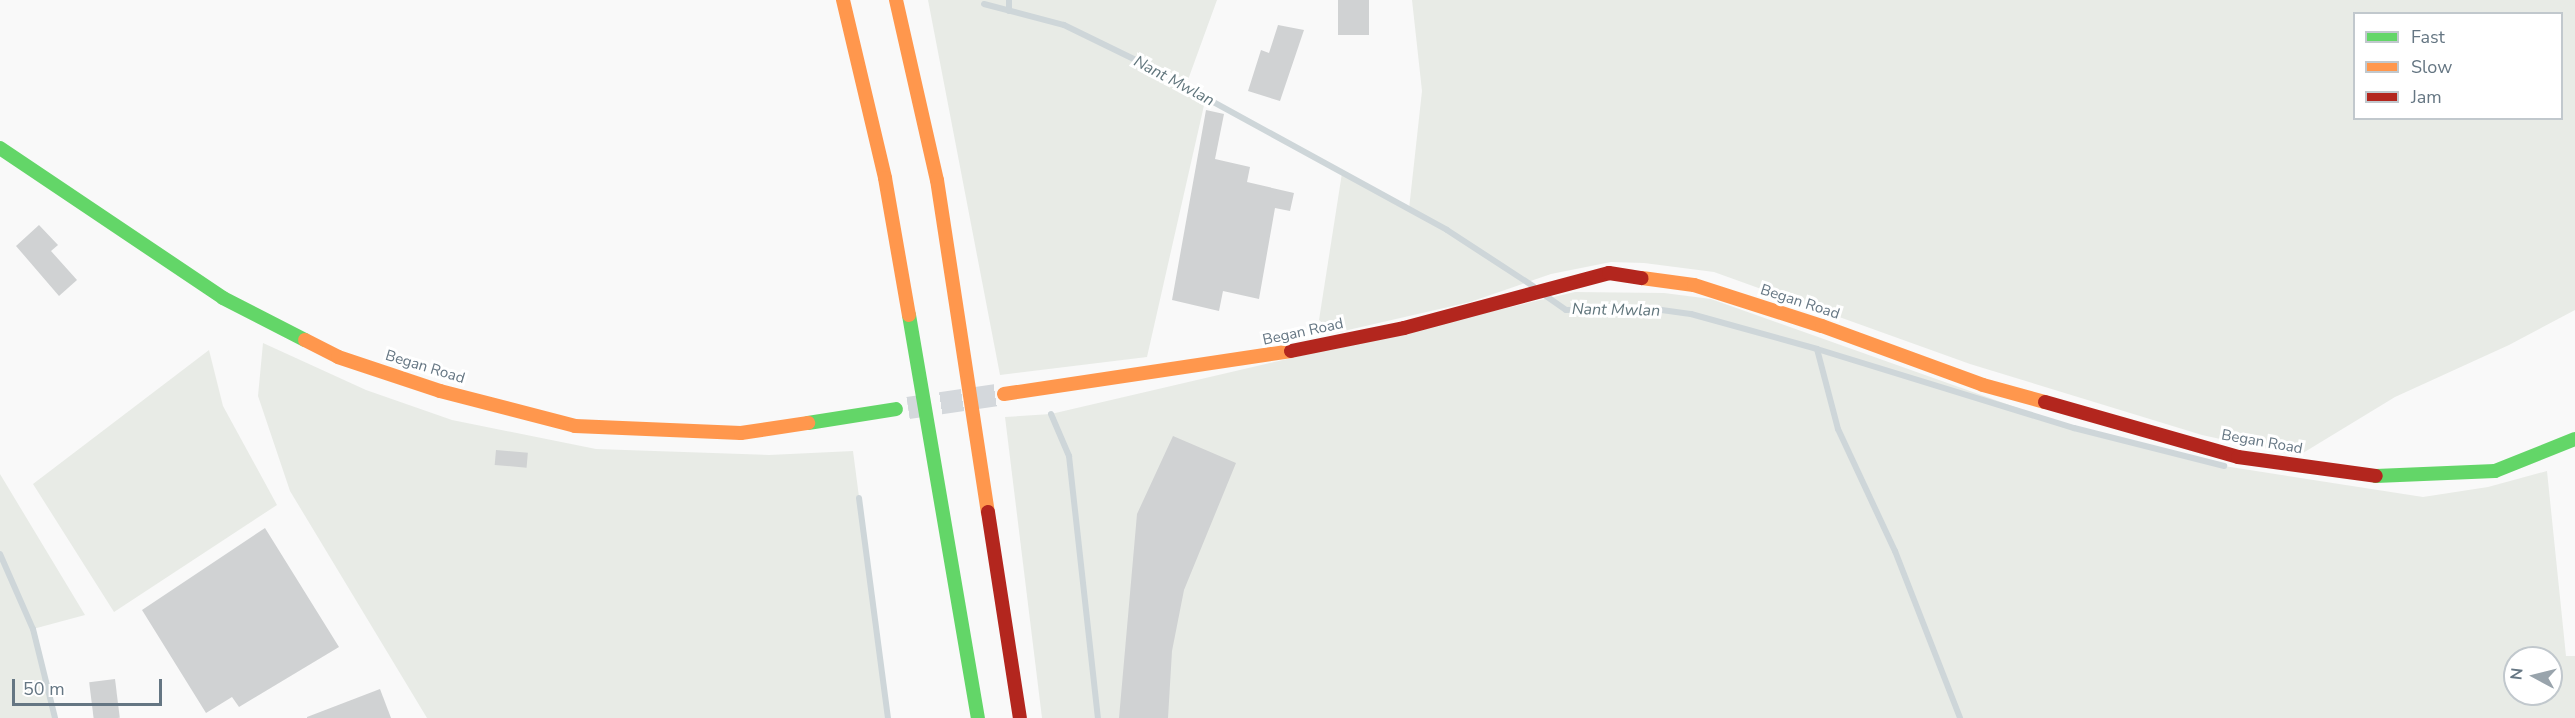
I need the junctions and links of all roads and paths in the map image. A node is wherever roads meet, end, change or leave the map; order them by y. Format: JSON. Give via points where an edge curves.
{"nodes":[{"id":1,"x":843,"y":0,"type":"edge"},
{"id":2,"x":896,"y":0,"type":"edge"},
{"id":3,"x":0,"y":148,"type":"edge"},
{"id":4,"x":1004,"y":394,"type":"tunnel mouth"},
{"id":5,"x":896,"y":410,"type":"tunnel mouth"},
{"id":6,"x":2575,"y":439,"type":"edge"},
{"id":7,"x":978,"y":718,"type":"edge"},
{"id":8,"x":1020,"y":718,"type":"edge"}],
"edges":[{"from":1,"to":7,"type":"main road","via":[[885,178]]},
{"from":2,"to":8,"type":"main road","via":[[937,180]]},
{"from":3,"to":5,"type":"main road","name":"Began Road","via":[[223,298],[338,357],[440,390],[575,426],[741,433]]},
{"from":4,"to":6,"type":"main road","name":"Began Road","via":[[1260,357],[1404,328],[1609,273],[1694,285],[1822,326],[1983,385],[2238,457],[2395,477],[2495,471]]}]}
